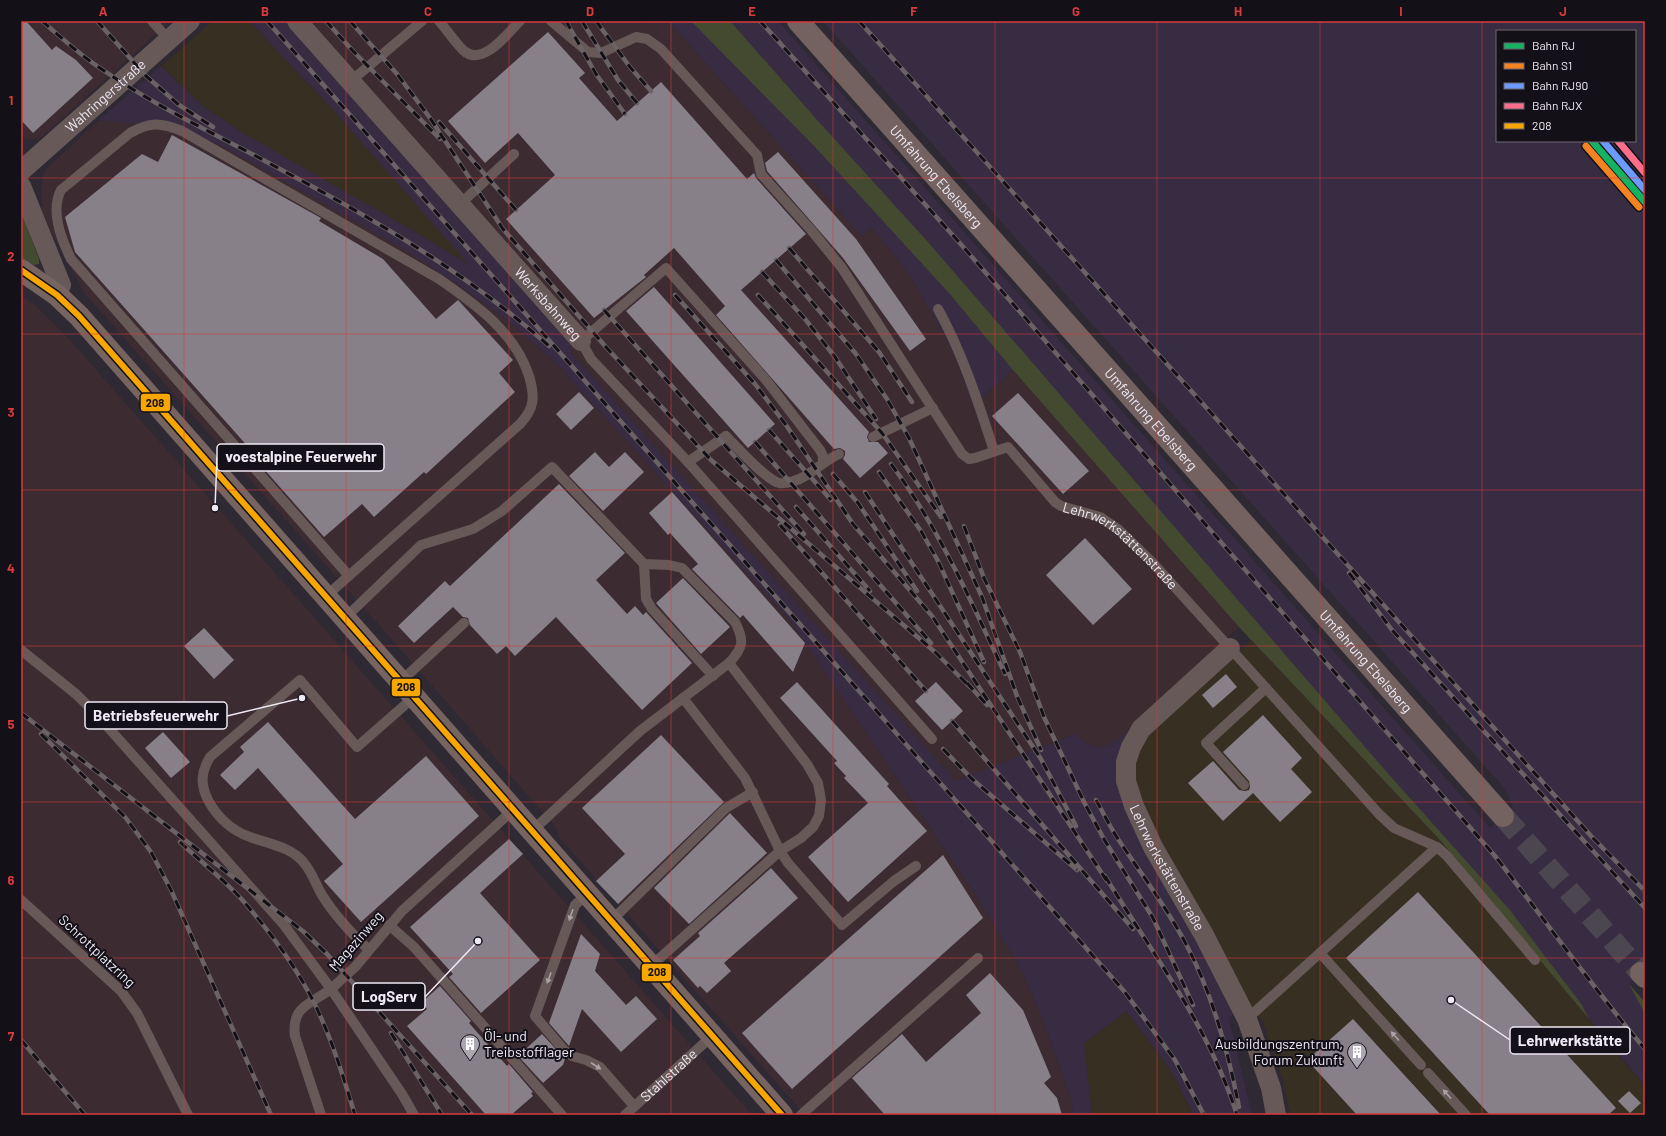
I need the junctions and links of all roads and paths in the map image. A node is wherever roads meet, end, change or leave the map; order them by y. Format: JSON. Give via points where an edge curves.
{"nodes":[{"id":1,"x":152,"y":21,"type":"edge"},
{"id":2,"x":190,"y":21,"type":"edge"},
{"id":3,"x":297,"y":21,"type":"edge"},
{"id":4,"x":422,"y":21,"type":"edge"},
{"id":5,"x":439,"y":21,"type":"edge"},
{"id":6,"x":520,"y":21,"type":"edge"},
{"id":7,"x":551,"y":21,"type":"edge"},
{"id":8,"x":798,"y":21,"type":"edge"},
{"id":9,"x":169,"y":40,"type":"junction"},
{"id":10,"x":351,"y":82,"type":"junction"},
{"id":11,"x":514,"y":154,"type":"dead end"},
{"id":12,"x":21,"y":171,"type":"edge"},
{"id":13,"x":21,"y":186,"type":"edge"},
{"id":14,"x":460,"y":204,"type":"junction"},
{"id":15,"x":21,"y":270,"type":"edge"},
{"id":16,"x":57,"y":295,"type":"junction"},
{"id":17,"x":938,"y":310,"type":"dead end"},
{"id":18,"x":581,"y":341,"type":"junction"},
{"id":19,"x":933,"y":408,"type":"junction"},
{"id":20,"x":873,"y":437,"type":"dead end"},
{"id":21,"x":994,"y":452,"type":"junction"},
{"id":22,"x":839,"y":454,"type":"dead end"},
{"id":23,"x":688,"y":462,"type":"junction"},
{"id":24,"x":823,"y":462,"type":"junction"},
{"id":25,"x":644,"y":564,"type":"junction"},
{"id":26,"x":349,"y":576,"type":"junction"},
{"id":27,"x":326,"y":596,"type":"junction"},
{"id":28,"x":345,"y":618,"type":"junction"},
{"id":29,"x":464,"y":623,"type":"dead end"},
{"id":30,"x":1230,"y":648,"type":"junction"},
{"id":31,"x":21,"y":650,"type":"edge"},
{"id":32,"x":729,"y":663,"type":"junction"},
{"id":33,"x":714,"y":676,"type":"junction"},
{"id":34,"x":1266,"y":688,"type":"junction"},
{"id":35,"x":407,"y":690,"type":"junction"},
{"id":36,"x":683,"y":698,"type":"junction"},
{"id":37,"x":932,"y":739,"type":"dead end"},
{"id":38,"x":1244,"y":785,"type":"dead end"},
{"id":39,"x":753,"y":792,"type":"junction"},
{"id":40,"x":514,"y":810,"type":"junction"},
{"id":41,"x":1503,"y":816,"type":"tunnel mouth"},
{"id":42,"x":532,"y":831,"type":"junction"},
{"id":43,"x":1437,"y":847,"type":"junction"},
{"id":44,"x":780,"y":852,"type":"junction"},
{"id":45,"x":916,"y":866,"type":"dead end"},
{"id":46,"x":588,"y":894,"type":"junction"},
{"id":47,"x":21,"y":900,"type":"edge"},
{"id":48,"x":611,"y":921,"type":"junction"},
{"id":49,"x":389,"y":925,"type":"junction"},
{"id":50,"x":369,"y":950,"type":"junction"},
{"id":51,"x":1320,"y":953,"type":"junction"},
{"id":52,"x":978,"y":958,"type":"dead end"},
{"id":53,"x":1535,"y":960,"type":"dead end"},
{"id":54,"x":651,"y":966,"type":"junction"},
{"id":55,"x":331,"y":989,"type":"junction"},
{"id":56,"x":1247,"y":1019,"type":"junction"},
{"id":57,"x":712,"y":1036,"type":"junction"},
{"id":58,"x":1421,"y":1065,"type":"dead end"},
{"id":59,"x":1428,"y":1073,"type":"dead end"},
{"id":60,"x":634,"y":1106,"type":"junction"},
{"id":61,"x":188,"y":1115,"type":"edge"},
{"id":62,"x":321,"y":1115,"type":"edge"},
{"id":63,"x":414,"y":1115,"type":"edge"},
{"id":64,"x":562,"y":1115,"type":"edge"},
{"id":65,"x":625,"y":1115,"type":"edge"},
{"id":66,"x":782,"y":1115,"type":"edge"},
{"id":67,"x":801,"y":1115,"type":"edge"},
{"id":68,"x":1276,"y":1115,"type":"edge"},
{"id":69,"x":1466,"y":1115,"type":"edge"}],
"edges":[{"from":1,"to":9,"type":"lane"},
{"from":2,"to":9,"type":"street","name":"Wahringerstraße"},
{"from":3,"to":10,"type":"street","name":"Werksbahnweg"},
{"from":4,"to":10,"type":"lane"},
{"from":5,"to":6,"type":"lane","via":[[464,51],[474,56],[484,54]]},
{"from":7,"to":19,"type":"lane","via":[[588,52],[601,53],[636,37],[647,39],[661,49],[757,155],[761,174],[842,268]]},
{"from":8,"to":41,"type":"main road","name":"Umfahrung Ebelsberg"},
{"from":9,"to":12,"type":"street","name":"Wahringerstraße"},
{"from":10,"to":14,"type":"street","name":"Werksbahnweg"},
{"from":11,"to":14,"type":"lane"},
{"from":13,"to":16,"type":"street","via":[[61,285]]},
{"from":14,"to":18,"type":"street","name":"Werksbahnweg"},
{"from":15,"to":16,"type":"street"},
{"from":16,"to":27,"type":"street","via":[[79,316]]},
{"from":17,"to":21,"type":"lane","via":[[954,338]]},
{"from":18,"to":23,"type":"lane","name":"Werksbahnweg","via":[[592,359]]},
{"from":18,"to":24,"type":"lane","via":[[666,268],[766,380],[820,450]]},
{"from":19,"to":20,"type":"lane"},
{"from":19,"to":21,"type":"lane","via":[[962,454],[969,459]]},
{"from":21,"to":30,"type":"lane","name":"Lehrwerkstättenstraße","via":[[1008,447],[1061,506],[1100,517],[1119,530],[1153,563]]},
{"from":22,"to":24,"type":"lane"},
{"from":23,"to":24,"type":"lane","via":[[726,436],[769,478],[779,483],[794,481]]},
{"from":23,"to":37,"type":"lane","name":"Werksbahnweg"},
{"from":25,"to":28,"type":"lane","via":[[552,467],[502,511],[472,529],[421,545]]},
{"from":25,"to":32,"type":"lane","via":[[682,568],[734,622],[740,632],[742,643],[739,653]]},
{"from":25,"to":33,"type":"lane","via":[[646,599],[652,609]]},
{"from":26,"to":26,"type":"lane","via":[[71,258],[65,247],[56,207],[61,190],[130,133],[143,126],[167,125],[182,131],[438,279],[469,300],[500,328],[517,349],[526,366],[533,396],[530,414]]},
{"from":26,"to":27,"type":"lane"},
{"from":27,"to":28,"type":"street"},
{"from":28,"to":35,"type":"street"},
{"from":29,"to":35,"type":"lane"},
{"from":30,"to":34,"type":"lane","name":"Lehrwerkstättenstraße"},
{"from":30,"to":56,"type":"street","name":"Lehrwerkstättenstraße","via":[[1141,729],[1126,762],[1126,781],[1134,806],[1153,847],[1204,935]]},
{"from":31,"to":55,"type":"lane","via":[[76,694],[98,716],[284,925]]},
{"from":32,"to":33,"type":"lane"},
{"from":32,"to":44,"type":"lane","via":[[807,764],[818,783],[822,800],[820,816],[801,838]]},
{"from":33,"to":36,"type":"lane"},
{"from":34,"to":38,"type":"lane","via":[[1206,743]]},
{"from":34,"to":43,"type":"lane","name":"Lehrwerkstättenstraße","via":[[1379,814],[1402,833]]},
{"from":35,"to":40,"type":"street"},
{"from":35,"to":50,"type":"lane","via":[[357,747],[300,680],[210,757],[204,768],[204,793],[213,809],[225,822],[248,836],[283,848],[305,863],[327,903]]},
{"from":36,"to":39,"type":"lane"},
{"from":36,"to":42,"type":"lane","via":[[640,731]]},
{"from":39,"to":44,"type":"lane"},
{"from":39,"to":48,"type":"lane","via":[[726,808]]},
{"from":40,"to":42,"type":"street"},
{"from":40,"to":49,"type":"lane","name":"Magazinweg"},
{"from":42,"to":46,"type":"street"},
{"from":43,"to":51,"type":"lane"},
{"from":43,"to":53,"type":"lane","name":"Lehrwerkstättenstraße"},
{"from":44,"to":45,"type":"lane","via":[[842,925]]},
{"from":44,"to":54,"type":"lane"},
{"from":46,"to":48,"type":"street"},
{"from":46,"to":60,"type":"lane","one_way":true,"via":[[574,905],[535,1016],[564,1050],[572,1056],[600,1067]]},
{"from":47,"to":61,"type":"lane","name":"Schrottplatzring","via":[[121,990],[137,1013]]},
{"from":48,"to":54,"type":"street"},
{"from":49,"to":50,"type":"lane","name":"Magazinweg"},
{"from":49,"to":64,"type":"lane","via":[[414,947]]},
{"from":50,"to":55,"type":"lane","name":"Magazinweg"},
{"from":51,"to":56,"type":"lane"},
{"from":58,"to":51,"type":"lane","one_way":true},
{"from":52,"to":67,"type":"lane"},
{"from":54,"to":57,"type":"street"},
{"from":55,"to":62,"type":"lane","via":[[304,1006],[296,1015],[294,1024],[295,1036]]},
{"from":55,"to":63,"type":"lane","name":"Magazinweg"},
{"from":56,"to":68,"type":"street","name":"Lehrwerkstättenstraße","via":[[1270,1088]]},
{"from":57,"to":60,"type":"lane","name":"Stahlstraße"},
{"from":57,"to":66,"type":"street"},
{"from":69,"to":59,"type":"lane","one_way":true},
{"from":60,"to":65,"type":"lane","name":"Stahlstraße"}]}
